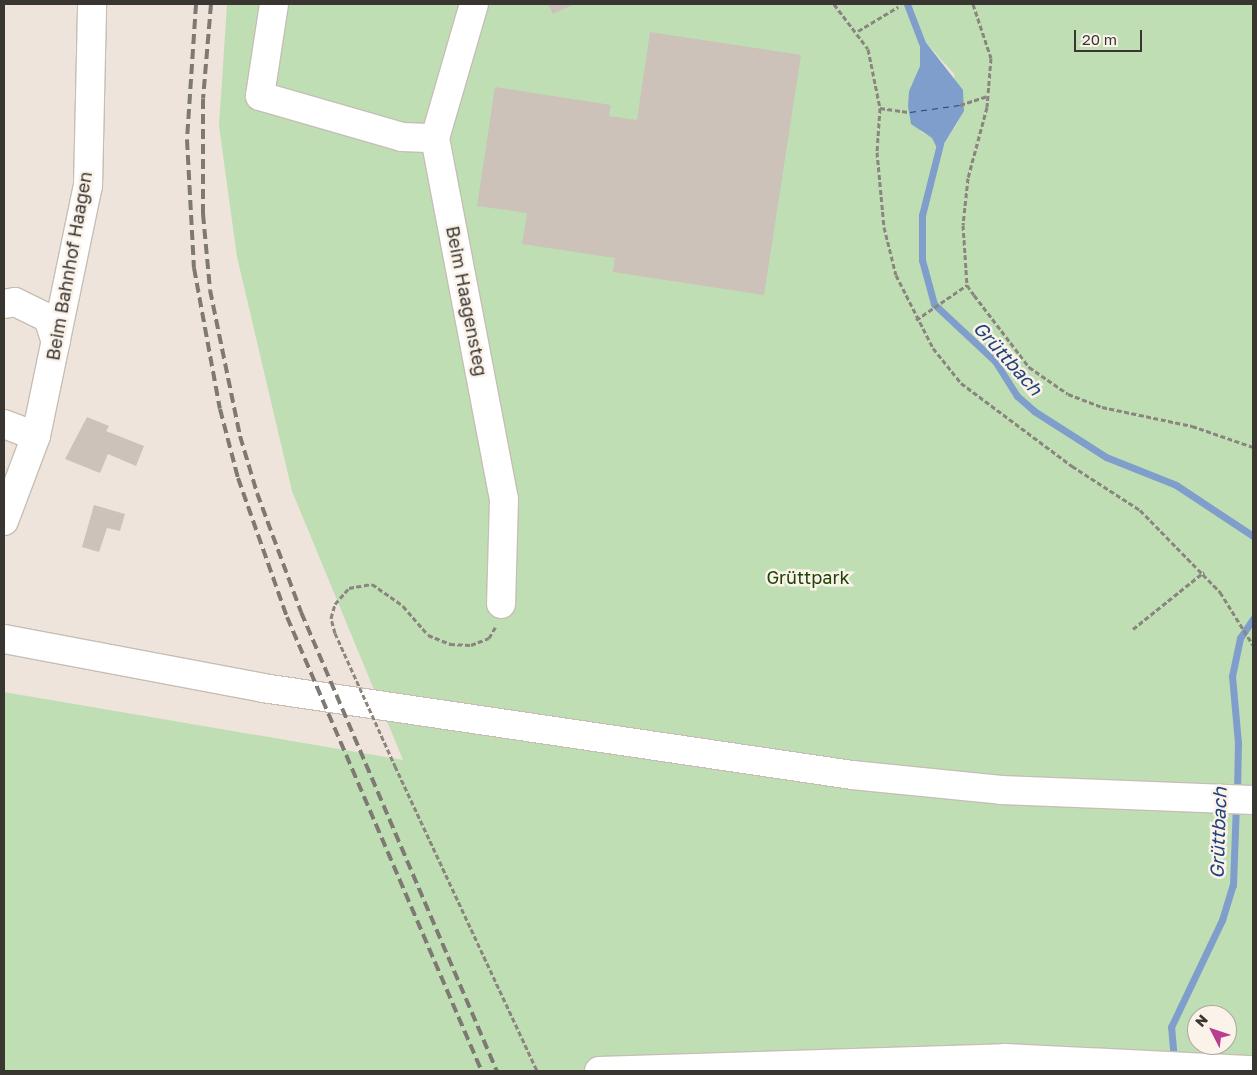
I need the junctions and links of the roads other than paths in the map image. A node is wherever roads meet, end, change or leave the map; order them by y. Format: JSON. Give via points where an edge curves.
{"nodes":[{"id":1,"x":92,"y":4,"type":"edge"},
{"id":2,"x":274,"y":4,"type":"edge"},
{"id":3,"x":474,"y":4,"type":"edge"},
{"id":4,"x":435,"y":138,"type":"junction"},
{"id":5,"x":4,"y":304,"type":"edge"},
{"id":6,"x":56,"y":342,"type":"junction"},
{"id":7,"x":4,"y":424,"type":"edge"},
{"id":8,"x":36,"y":436,"type":"junction"},
{"id":9,"x":4,"y":521,"type":"edge"},
{"id":10,"x":501,"y":604,"type":"road end"},
{"id":11,"x":4,"y":639,"type":"edge"},
{"id":12,"x":1253,"y":800,"type":"edge"},
{"id":13,"x":1253,"y":1070,"type":"edge"},
{"id":14,"x":599,"y":1071,"type":"edge"}],
"edges":[{"from":1,"to":6,"type":"main road","name":"Beim Bahnhof Haagen","via":[[88,186]]},
{"from":2,"to":4,"type":"main road","via":[[260,96],[402,137]]},
{"from":3,"to":4,"type":"main road","name":"Beim Haagensteg"},
{"from":4,"to":10,"type":"main road","name":"Beim Haagensteg","via":[[504,499]]},
{"from":5,"to":6,"type":"main road","via":[[15,302],[48,318]]},
{"from":6,"to":8,"type":"main road","name":"Beim Bahnhof Haagen"},
{"from":7,"to":8,"type":"main road"},
{"from":8,"to":9,"type":"main road","name":"Beim Bahnhof Haagen"},
{"from":11,"to":12,"type":"main road","via":[[263,688],[852,775],[1001,790]]},
{"from":13,"to":14,"type":"main road","via":[[1005,1058]]}]}
